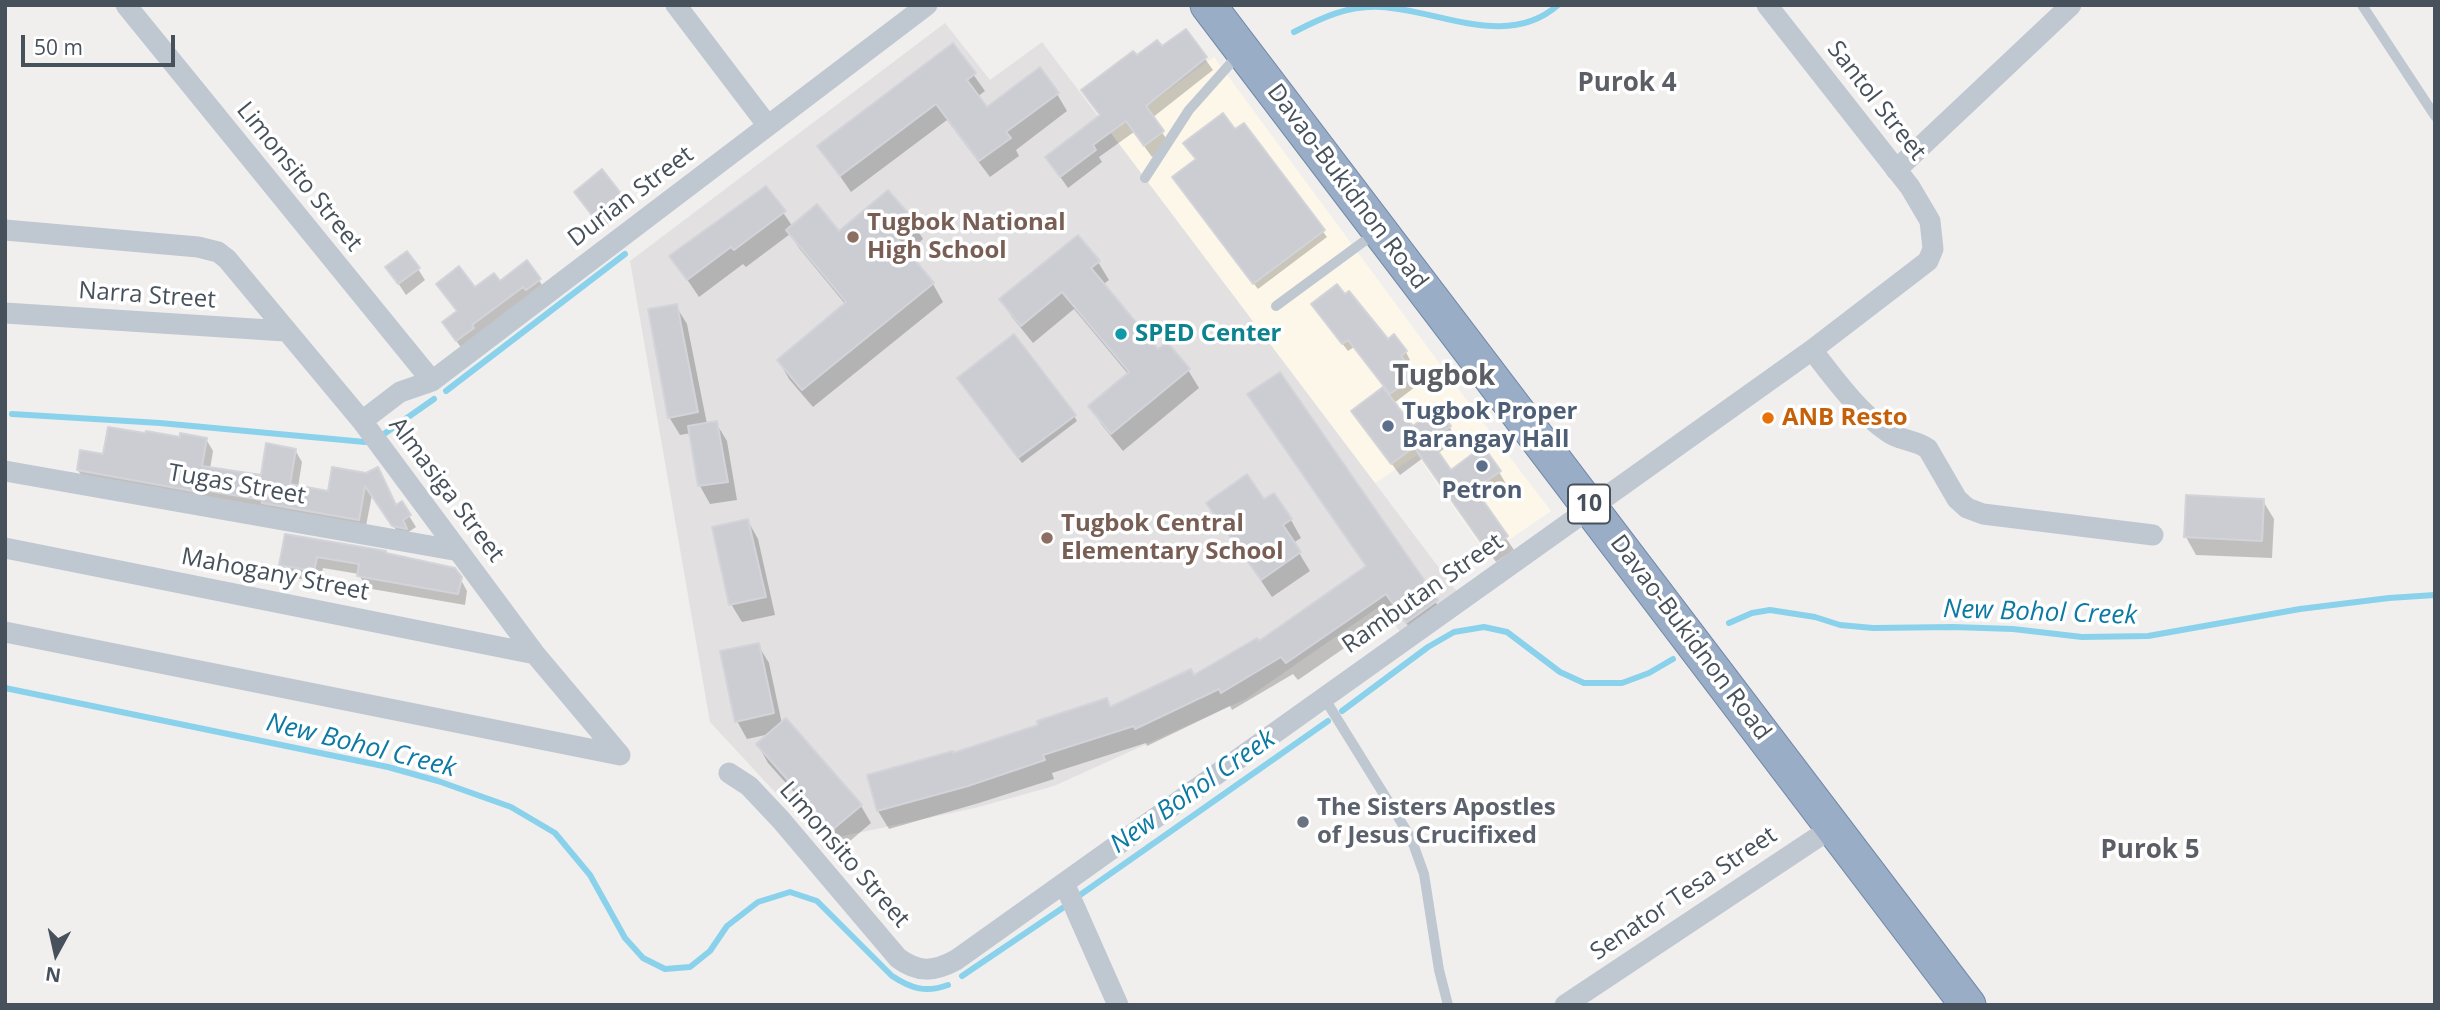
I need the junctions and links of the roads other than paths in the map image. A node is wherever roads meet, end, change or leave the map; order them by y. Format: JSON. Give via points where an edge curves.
{"nodes":[{"id":1,"x":676,"y":5,"type":"edge"},
{"id":2,"x":927,"y":5,"type":"edge"},
{"id":3,"x":1208,"y":5,"type":"edge"},
{"id":4,"x":1767,"y":5,"type":"edge"},
{"id":5,"x":2071,"y":5,"type":"edge"},
{"id":6,"x":2362,"y":5,"type":"edge"},
{"id":7,"x":136,"y":9,"type":"edge"},
{"id":8,"x":1242,"y":50,"type":"junction"},
{"id":9,"x":2435,"y":116,"type":"edge"},
{"id":10,"x":768,"y":126,"type":"junction"},
{"id":11,"x":1896,"y":170,"type":"junction"},
{"id":12,"x":1145,"y":178,"type":"dead end"},
{"id":13,"x":5,"y":230,"type":"edge"},
{"id":14,"x":1380,"y":230,"type":"junction"},
{"id":15,"x":1932,"y":235,"type":"joint"},
{"id":16,"x":1276,"y":306,"type":"dead end"},
{"id":17,"x":5,"y":313,"type":"edge"},
{"id":18,"x":285,"y":331,"type":"junction"},
{"id":19,"x":1812,"y":350,"type":"junction"},
{"id":20,"x":432,"y":381,"type":"junction"},
{"id":21,"x":362,"y":421,"type":"junction"},
{"id":22,"x":5,"y":471,"type":"edge"},
{"id":23,"x":1591,"y":507,"type":"junction"},
{"id":24,"x":2153,"y":535,"type":"dead end"},
{"id":25,"x":5,"y":548,"type":"edge"},
{"id":26,"x":459,"y":551,"type":"junction"},
{"id":27,"x":5,"y":632,"type":"edge"},
{"id":28,"x":535,"y":654,"type":"junction"},
{"id":29,"x":1323,"y":696,"type":"junction"},
{"id":30,"x":729,"y":773,"type":"dead end"},
{"id":31,"x":1833,"y":827,"type":"junction"},
{"id":32,"x":1064,"y":883,"type":"junction"},
{"id":33,"x":920,"y":970,"type":"joint"},
{"id":34,"x":1118,"y":1005,"type":"edge"},
{"id":35,"x":1448,"y":1005,"type":"edge"},
{"id":36,"x":1565,"y":1005,"type":"edge"},
{"id":37,"x":1968,"y":1005,"type":"edge"}],
"edges":[{"from":1,"to":10,"type":"street"},
{"from":2,"to":10,"type":"street","name":"Durian Street"},
{"from":3,"to":8,"type":"highway","name":"Davao-Bukidnon Road","number":"10"},
{"from":4,"to":11,"type":"street","name":"Santol Street"},
{"from":5,"to":11,"type":"street"},
{"from":6,"to":9,"type":"lane"},
{"from":7,"to":20,"type":"street","name":"Limonsito Street"},
{"from":8,"to":12,"type":"lane","via":[[1189,110]]},
{"from":8,"to":14,"type":"highway","name":"Davao-Bukidnon Road","number":"10"},
{"from":10,"to":20,"type":"street","name":"Durian Street"},
{"from":11,"to":15,"type":"street","name":"Santol Street","via":[[1922,205]]},
{"from":13,"to":18,"type":"street","name":"Almasiga Street","via":[[218,252]]},
{"from":14,"to":16,"type":"lane"},
{"from":14,"to":23,"type":"highway","name":"Davao-Bukidnon Road","number":"10"},
{"from":15,"to":19,"type":"street","name":"Rambutan Street","via":[[1928,261]]},
{"from":17,"to":18,"type":"street","name":"Narra Street"},
{"from":18,"to":21,"type":"street","name":"Almasiga Street"},
{"from":19,"to":23,"type":"street","name":"Rambutan Street"},
{"from":19,"to":24,"type":"street","via":[[1873,421],[1899,439],[1928,449],[1967,508],[1983,514]]},
{"from":20,"to":21,"type":"street","name":"Durian Street","via":[[400,392]]},
{"from":21,"to":26,"type":"street","name":"Almasiga Street"},
{"from":22,"to":26,"type":"street","name":"Tugas Street"},
{"from":23,"to":29,"type":"street","name":"Rambutan Street"},
{"from":23,"to":31,"type":"highway","name":"Davao-Bukidnon Road","number":"10"},
{"from":25,"to":28,"type":"street","name":"Mahogany Street"},
{"from":26,"to":28,"type":"street","name":"Almasiga Street"},
{"from":27,"to":28,"type":"street","name":"Almasiga Street","via":[[620,755]]},
{"from":29,"to":32,"type":"street","name":"Rambutan Street"},
{"from":29,"to":35,"type":"lane","via":[[1411,838],[1424,874]]},
{"from":30,"to":33,"type":"street","name":"Limonsito Street","via":[[749,786],[781,820],[898,958]]},
{"from":31,"to":36,"type":"street","name":"Senator Tesa Street"},
{"from":31,"to":37,"type":"highway","name":"Davao-Bukidnon Road","number":"10"},
{"from":32,"to":33,"type":"street","name":"Rambutan Street","via":[[956,960]]},
{"from":32,"to":34,"type":"street"}]}
